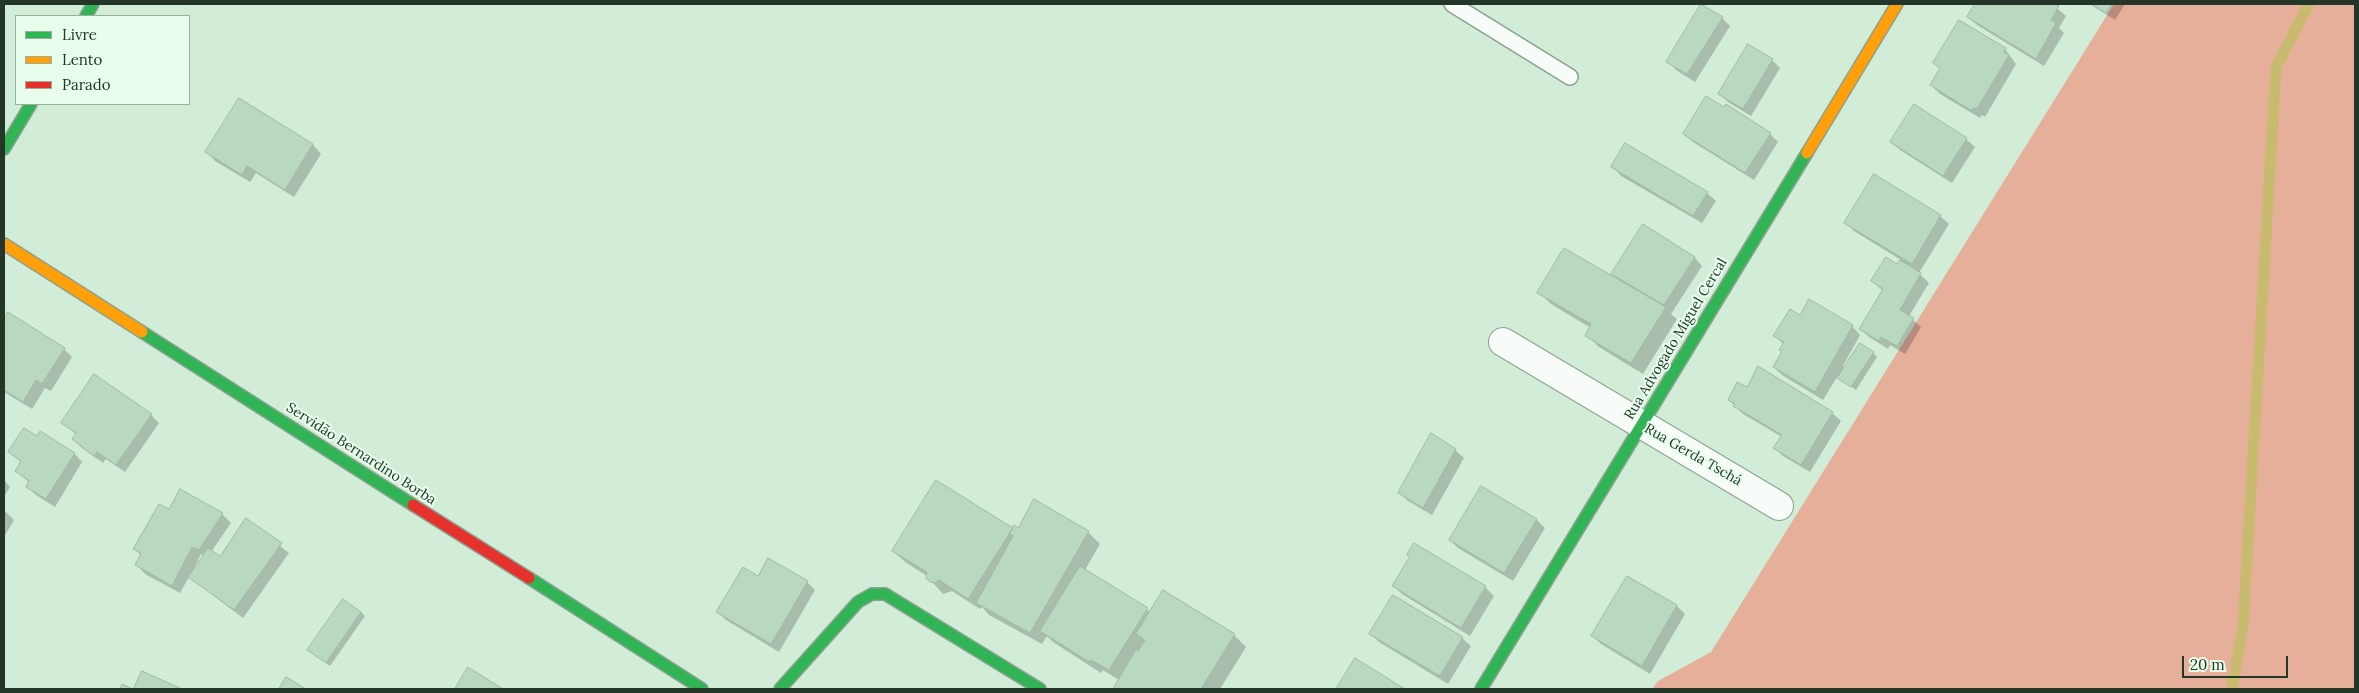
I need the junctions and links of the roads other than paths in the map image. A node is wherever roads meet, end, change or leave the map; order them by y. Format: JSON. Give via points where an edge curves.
{"nodes":[{"id":1,"x":94,"y":4,"type":"edge"},
{"id":2,"x":1452,"y":4,"type":"edge"},
{"id":3,"x":1897,"y":4,"type":"edge"},
{"id":4,"x":87,"y":15,"type":"edge"},
{"id":5,"x":1570,"y":78,"type":"dead end"},
{"id":6,"x":30,"y":105,"type":"edge"},
{"id":7,"x":4,"y":149,"type":"edge"},
{"id":8,"x":4,"y":244,"type":"edge"},
{"id":9,"x":1503,"y":342,"type":"dead end"},
{"id":10,"x":1642,"y":425,"type":"junction"},
{"id":11,"x":1779,"y":506,"type":"dead end"},
{"id":12,"x":702,"y":689,"type":"edge"},
{"id":13,"x":780,"y":689,"type":"edge"},
{"id":14,"x":1040,"y":689,"type":"edge"},
{"id":15,"x":1481,"y":689,"type":"edge"}],
"edges":[{"from":1,"to":4,"type":"street"},
{"from":2,"to":5,"type":"lane"},
{"from":3,"to":10,"type":"street","name":"Rua Advogado Miguel Cercal"},
{"from":6,"to":7,"type":"street"},
{"from":8,"to":12,"type":"street","name":"Servidão Bernardino Borba"},
{"from":9,"to":10,"type":"street","name":"Rua Gerda Tschá"},
{"from":10,"to":11,"type":"street","name":"Rua Gerda Tschá"},
{"from":10,"to":15,"type":"street","name":"Rua Advogado Miguel Cercal"},
{"from":13,"to":14,"type":"street","via":[[858,602],[872,594],[885,594]]}]}
